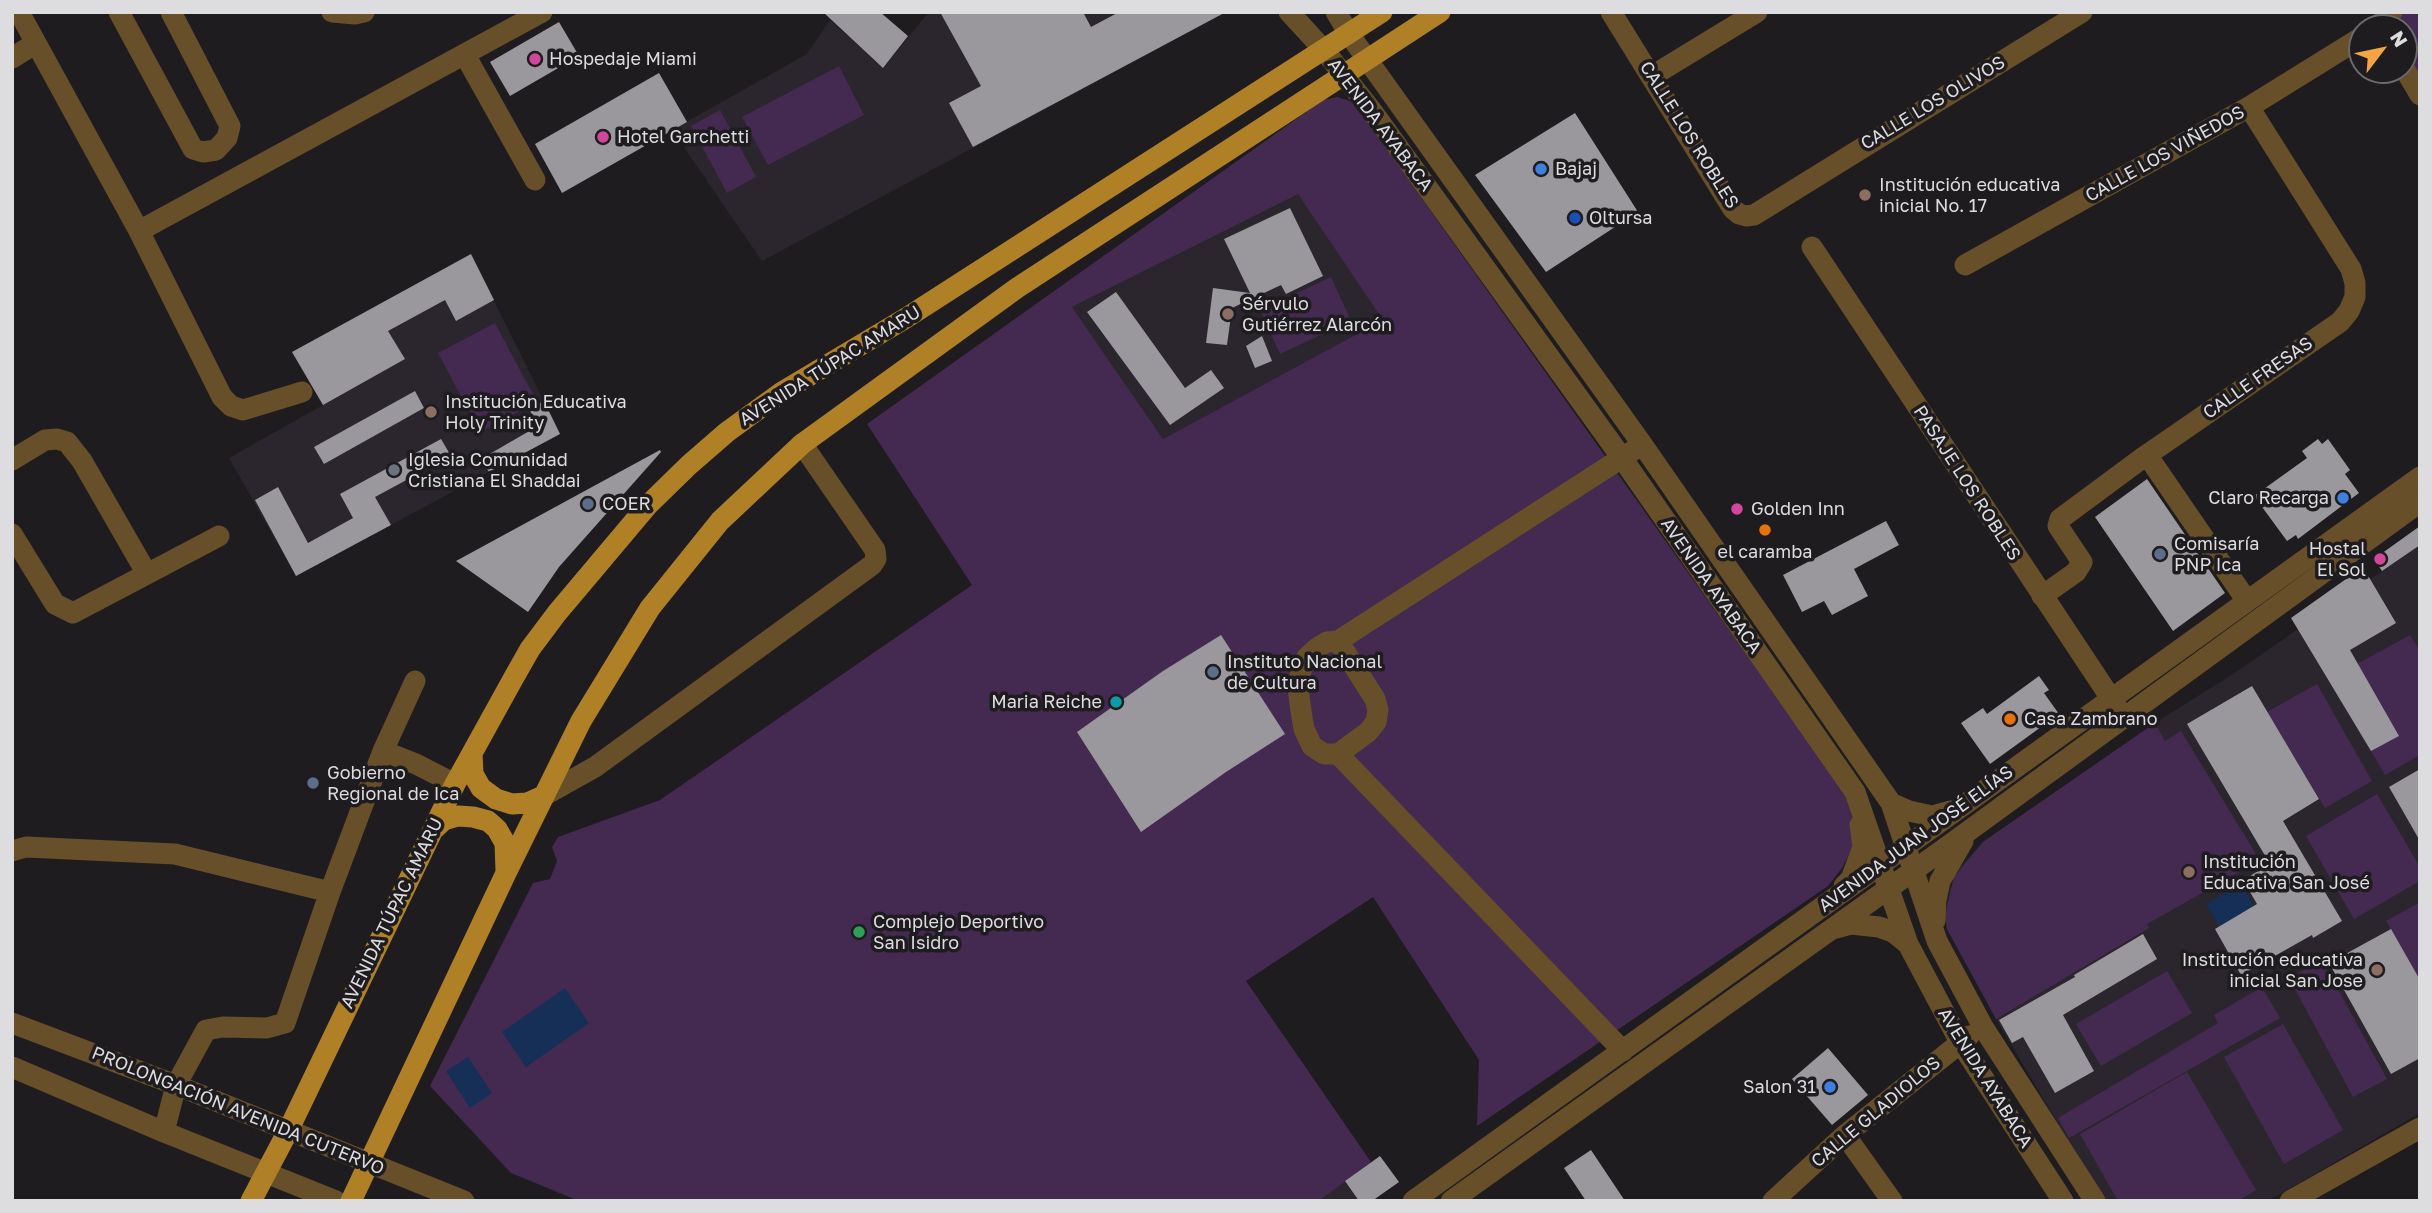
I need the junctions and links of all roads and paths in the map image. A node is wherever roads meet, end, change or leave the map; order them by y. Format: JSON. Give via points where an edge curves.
{"nodes":[{"id":1,"x":19,"y":12,"type":"edge"},
{"id":2,"x":119,"y":12,"type":"edge"},
{"id":3,"x":171,"y":12,"type":"edge"},
{"id":4,"x":332,"y":12,"type":"edge"},
{"id":5,"x":363,"y":12,"type":"edge"},
{"id":6,"x":542,"y":12,"type":"edge"},
{"id":7,"x":1289,"y":12,"type":"edge"},
{"id":8,"x":1336,"y":12,"type":"edge"},
{"id":9,"x":1382,"y":12,"type":"edge"},
{"id":10,"x":1440,"y":12,"type":"edge"},
{"id":11,"x":1611,"y":12,"type":"edge"},
{"id":12,"x":1757,"y":12,"type":"edge"},
{"id":13,"x":2082,"y":12,"type":"edge"},
{"id":14,"x":1349,"y":34,"type":"junction"},
{"id":15,"x":36,"y":43,"type":"junction"},
{"id":16,"x":2348,"y":45,"type":"edge"},
{"id":17,"x":1324,"y":50,"type":"junction"},
{"id":18,"x":465,"y":55,"type":"junction"},
{"id":19,"x":12,"y":58,"type":"edge"},
{"id":20,"x":1368,"y":60,"type":"junction"},
{"id":21,"x":1344,"y":75,"type":"junction"},
{"id":22,"x":1652,"y":76,"type":"junction"},
{"id":23,"x":2249,"y":107,"type":"junction"},
{"id":24,"x":216,"y":150,"type":"junction"},
{"id":25,"x":232,"y":180,"type":"junction"},
{"id":26,"x":535,"y":180,"type":"dead end"},
{"id":27,"x":1785,"y":195,"type":"joint"},
{"id":28,"x":139,"y":231,"type":"junction"},
{"id":29,"x":1812,"y":247,"type":"dead end"},
{"id":30,"x":998,"y":259,"type":"junction"},
{"id":31,"x":1965,"y":265,"type":"dead end"},
{"id":32,"x":1017,"y":288,"type":"junction"},
{"id":33,"x":302,"y":392,"type":"dead end"},
{"id":34,"x":802,"y":444,"type":"junction"},
{"id":35,"x":1642,"y":444,"type":"junction"},
{"id":36,"x":2147,"y":455,"type":"junction"},
{"id":37,"x":1622,"y":458,"type":"junction"},
{"id":38,"x":12,"y":460,"type":"edge"},
{"id":39,"x":2420,"y":477,"type":"edge"},
{"id":40,"x":2420,"y":502,"type":"edge"},
{"id":41,"x":12,"y":534,"type":"edge"},
{"id":42,"x":219,"y":536,"type":"dead end"},
{"id":43,"x":147,"y":574,"type":"junction"},
{"id":44,"x":2042,"y":596,"type":"junction"},
{"id":45,"x":2247,"y":601,"type":"junction"},
{"id":46,"x":1338,"y":641,"type":"junction"},
{"id":47,"x":415,"y":681,"type":"dead end"},
{"id":48,"x":2110,"y":699,"type":"junction"},
{"id":49,"x":2124,"y":718,"type":"junction"},
{"id":50,"x":383,"y":751,"type":"junction"},
{"id":51,"x":472,"y":753,"type":"junction"},
{"id":52,"x":1338,"y":754,"type":"junction"},
{"id":53,"x":454,"y":784,"type":"junction"},
{"id":54,"x":1855,"y":792,"type":"junction"},
{"id":55,"x":543,"y":796,"type":"junction"},
{"id":56,"x":1891,"y":803,"type":"junction"},
{"id":57,"x":1965,"y":804,"type":"junction"},
{"id":58,"x":1973,"y":828,"type":"junction"},
{"id":59,"x":433,"y":830,"type":"junction"},
{"id":60,"x":1905,"y":846,"type":"junction"},
{"id":61,"x":12,"y":852,"type":"edge"},
{"id":62,"x":1880,"y":864,"type":"junction"},
{"id":63,"x":1914,"y":871,"type":"junction"},
{"id":64,"x":506,"y":873,"type":"junction"},
{"id":65,"x":1889,"y":889,"type":"junction"},
{"id":66,"x":330,"y":892,"type":"junction"},
{"id":67,"x":1834,"y":898,"type":"junction"},
{"id":68,"x":1832,"y":930,"type":"junction"},
{"id":69,"x":1937,"y":941,"type":"junction"},
{"id":70,"x":1908,"y":944,"type":"junction"},
{"id":71,"x":12,"y":1023,"type":"edge"},
{"id":72,"x":1983,"y":1027,"type":"junction"},
{"id":73,"x":1960,"y":1042,"type":"junction"},
{"id":74,"x":1623,"y":1051,"type":"junction"},
{"id":75,"x":12,"y":1067,"type":"edge"},
{"id":76,"x":176,"y":1085,"type":"junction"},
{"id":77,"x":2420,"y":1128,"type":"edge"},
{"id":78,"x":163,"y":1132,"type":"junction"},
{"id":79,"x":288,"y":1132,"type":"junction"},
{"id":80,"x":1846,"y":1135,"type":"junction"},
{"id":81,"x":370,"y":1163,"type":"junction"},
{"id":82,"x":265,"y":1172,"type":"junction"},
{"id":83,"x":251,"y":1201,"type":"edge"},
{"id":84,"x":336,"y":1201,"type":"edge"},
{"id":85,"x":351,"y":1201,"type":"edge"},
{"id":86,"x":464,"y":1201,"type":"edge"},
{"id":87,"x":1413,"y":1201,"type":"edge"},
{"id":88,"x":1451,"y":1201,"type":"edge"},
{"id":89,"x":1773,"y":1201,"type":"edge"},
{"id":90,"x":1892,"y":1201,"type":"edge"},
{"id":91,"x":2063,"y":1201,"type":"edge"},
{"id":92,"x":2095,"y":1201,"type":"edge"},
{"id":93,"x":2290,"y":1201,"type":"edge"}],
"edges":[{"from":1,"to":15,"type":"street"},
{"from":2,"to":24,"type":"street","via":[[193,149]]},
{"from":3,"to":24,"type":"street","via":[[229,126],[227,138]]},
{"from":4,"to":5,"type":"street"},
{"from":6,"to":18,"type":"street"},
{"from":7,"to":17,"type":"street","name":"AVENIDA AYABACA"},
{"from":8,"to":14,"type":"street","name":"AVENIDA AYABACA"},
{"from":9,"to":14,"type":"main road","name":"AVENIDA TÚPAC AMARU"},
{"from":10,"to":20,"type":"main road"},
{"from":11,"to":22,"type":"street","name":"CALLE LOS ROBLES"},
{"from":12,"to":22,"type":"street"},
{"from":13,"to":27,"type":"street","name":"CALLE LOS OLIVOS"},
{"from":14,"to":17,"type":"main road","name":"AVENIDA TÚPAC AMARU"},
{"from":14,"to":20,"type":"street","name":"AVENIDA AYABACA"},
{"from":15,"to":19,"type":"street"},
{"from":15,"to":28,"type":"street"},
{"from":16,"to":23,"type":"street","name":"CALLE LOS VIÑEDOS"},
{"from":17,"to":21,"type":"street","name":"AVENIDA AYABACA"},
{"from":17,"to":30,"type":"main road","name":"AVENIDA TÚPAC AMARU"},
{"from":18,"to":25,"type":"street"},
{"from":18,"to":26,"type":"street"},
{"from":20,"to":21,"type":"main road"},
{"from":20,"to":35,"type":"street","name":"AVENIDA AYABACA"},
{"from":21,"to":32,"type":"main road"},
{"from":21,"to":37,"type":"street","name":"AVENIDA AYABACA"},
{"from":22,"to":27,"type":"street","name":"CALLE LOS ROBLES","via":[[1733,209],[1754,215]]},
{"from":23,"to":31,"type":"street","name":"CALLE LOS VIÑEDOS"},
{"from":23,"to":36,"type":"street","name":"CALLE FRESAS","via":[[2351,269],[2355,298],[2340,322]]},
{"from":24,"to":25,"type":"street"},
{"from":25,"to":28,"type":"street"},
{"from":28,"to":33,"type":"street","via":[[222,397],[231,406],[243,410]]},
{"from":29,"to":44,"type":"street","name":"PASAJE LOS ROBLES"},
{"from":30,"to":32,"type":"main road"},
{"from":30,"to":51,"type":"main road","name":"AVENIDA TÚPAC AMARU","via":[[782,392],[689,465],[648,505],[557,613],[530,649]]},
{"from":32,"to":34,"type":"main road"},
{"from":34,"to":55,"type":"main road","via":[[720,521],[650,608],[581,721]]},
{"from":34,"to":55,"type":"street","via":[[875,550],[872,565],[595,767]]},
{"from":35,"to":37,"type":"street"},
{"from":35,"to":56,"type":"street","name":"AVENIDA AYABACA"},
{"from":36,"to":44,"type":"street","name":"CALLE FRESAS","via":[[2057,521],[2082,562],[2076,572]]},
{"from":36,"to":45,"type":"street"},
{"from":37,"to":46,"type":"street"},
{"from":37,"to":54,"type":"street","name":"AVENIDA AYABACA"},
{"from":38,"to":43,"type":"street","via":[[45,440],[67,442]]},
{"from":39,"to":45,"type":"street","name":"AVENIDA JUAN JOSÉ ELÍAS"},
{"from":40,"to":49,"type":"street","name":"AVENIDA JUAN JOSÉ ELÍAS"},
{"from":41,"to":43,"type":"street","via":[[55,604],[73,613]]},
{"from":42,"to":43,"type":"street"},
{"from":44,"to":48,"type":"street","name":"PASAJE LOS ROBLES"},
{"from":45,"to":48,"type":"street","name":"AVENIDA JUAN JOSÉ ELÍAS"},
{"from":46,"to":52,"type":"street","via":[[1378,710],[1368,732]]},
{"from":46,"to":52,"type":"street","via":[[1327,642],[1307,657],[1298,687],[1304,729],[1312,746],[1324,754]]},
{"from":47,"to":50,"type":"street"},
{"from":48,"to":49,"type":"street","name":"PASAJE LOS ROBLES"},
{"from":48,"to":57,"type":"street","name":"AVENIDA JUAN JOSÉ ELÍAS"},
{"from":49,"to":58,"type":"street","name":"AVENIDA JUAN JOSÉ ELÍAS"},
{"from":50,"to":53,"type":"street"},
{"from":50,"to":66,"type":"street"},
{"from":51,"to":53,"type":"main road","name":"AVENIDA TÚPAC AMARU"},
{"from":51,"to":55,"type":"main road","via":[[473,774],[481,788],[496,799],[512,804]]},
{"from":52,"to":74,"type":"street"},
{"from":53,"to":59,"type":"main road","name":"AVENIDA TÚPAC AMARU"},
{"from":54,"to":62,"type":"street","name":"AVENIDA AYABACA"},
{"from":54,"to":67,"type":"street","via":[[1863,847],[1851,878]]},
{"from":55,"to":64,"type":"main road"},
{"from":56,"to":57,"type":"street","via":[[1932,816]]},
{"from":56,"to":60,"type":"street","name":"AVENIDA AYABACA"},
{"from":57,"to":60,"type":"street","name":"AVENIDA JUAN JOSÉ ELÍAS"},
{"from":58,"to":63,"type":"street","name":"AVENIDA JUAN JOSÉ ELÍAS"},
{"from":58,"to":69,"type":"street","via":[[1940,881]]},
{"from":59,"to":64,"type":"main road","via":[[458,816],[488,821],[505,843]]},
{"from":59,"to":79,"type":"main road","name":"AVENIDA TÚPAC AMARU"},
{"from":60,"to":62,"type":"street","name":"AVENIDA JUAN JOSÉ ELÍAS"},
{"from":60,"to":63,"type":"street","name":"AVENIDA AYABACA"},
{"from":61,"to":66,"type":"street","via":[[26,846],[174,854]]},
{"from":62,"to":65,"type":"street","name":"AVENIDA AYABACA"},
{"from":62,"to":67,"type":"street","name":"AVENIDA JUAN JOSÉ ELÍAS"},
{"from":63,"to":65,"type":"street","name":"AVENIDA JUAN JOSÉ ELÍAS"},
{"from":63,"to":69,"type":"street","name":"AVENIDA AYABACA"},
{"from":64,"to":81,"type":"main road"},
{"from":65,"to":68,"type":"street","name":"AVENIDA JUAN JOSÉ ELÍAS"},
{"from":65,"to":70,"type":"street","name":"AVENIDA AYABACA"},
{"from":66,"to":76,"type":"street","via":[[285,1023],[206,1030]]},
{"from":67,"to":74,"type":"street","name":"AVENIDA JUAN JOSÉ ELÍAS"},
{"from":68,"to":70,"type":"street","via":[[1852,924],[1879,927]]},
{"from":68,"to":88,"type":"street","name":"AVENIDA JUAN JOSÉ ELÍAS"},
{"from":69,"to":72,"type":"street","name":"AVENIDA AYABACA"},
{"from":70,"to":73,"type":"street","name":"AVENIDA AYABACA"},
{"from":71,"to":76,"type":"street","name":"PROLONGACIÓN AVENIDA CUTERVO"},
{"from":72,"to":73,"type":"street","name":"CALLE GLADIOLOS"},
{"from":72,"to":92,"type":"street","name":"AVENIDA AYABACA"},
{"from":73,"to":80,"type":"street","name":"CALLE GLADIOLOS"},
{"from":73,"to":91,"type":"street","name":"AVENIDA AYABACA"},
{"from":74,"to":87,"type":"street","name":"AVENIDA JUAN JOSÉ ELÍAS"},
{"from":75,"to":78,"type":"street"},
{"from":76,"to":78,"type":"street"},
{"from":76,"to":79,"type":"street","name":"PROLONGACIÓN AVENIDA CUTERVO"},
{"from":77,"to":93,"type":"street"},
{"from":78,"to":82,"type":"street"},
{"from":79,"to":81,"type":"street","name":"PROLONGACIÓN AVENIDA CUTERVO"},
{"from":79,"to":82,"type":"main road","name":"AVENIDA TÚPAC AMARU"},
{"from":80,"to":89,"type":"street","name":"CALLE GLADIOLOS"},
{"from":80,"to":90,"type":"street"},
{"from":81,"to":85,"type":"main road"},
{"from":81,"to":86,"type":"street","name":"PROLONGACIÓN AVENIDA CUTERVO"},
{"from":82,"to":83,"type":"main road","name":"AVENIDA TÚPAC AMARU"},
{"from":82,"to":84,"type":"street"}]}
